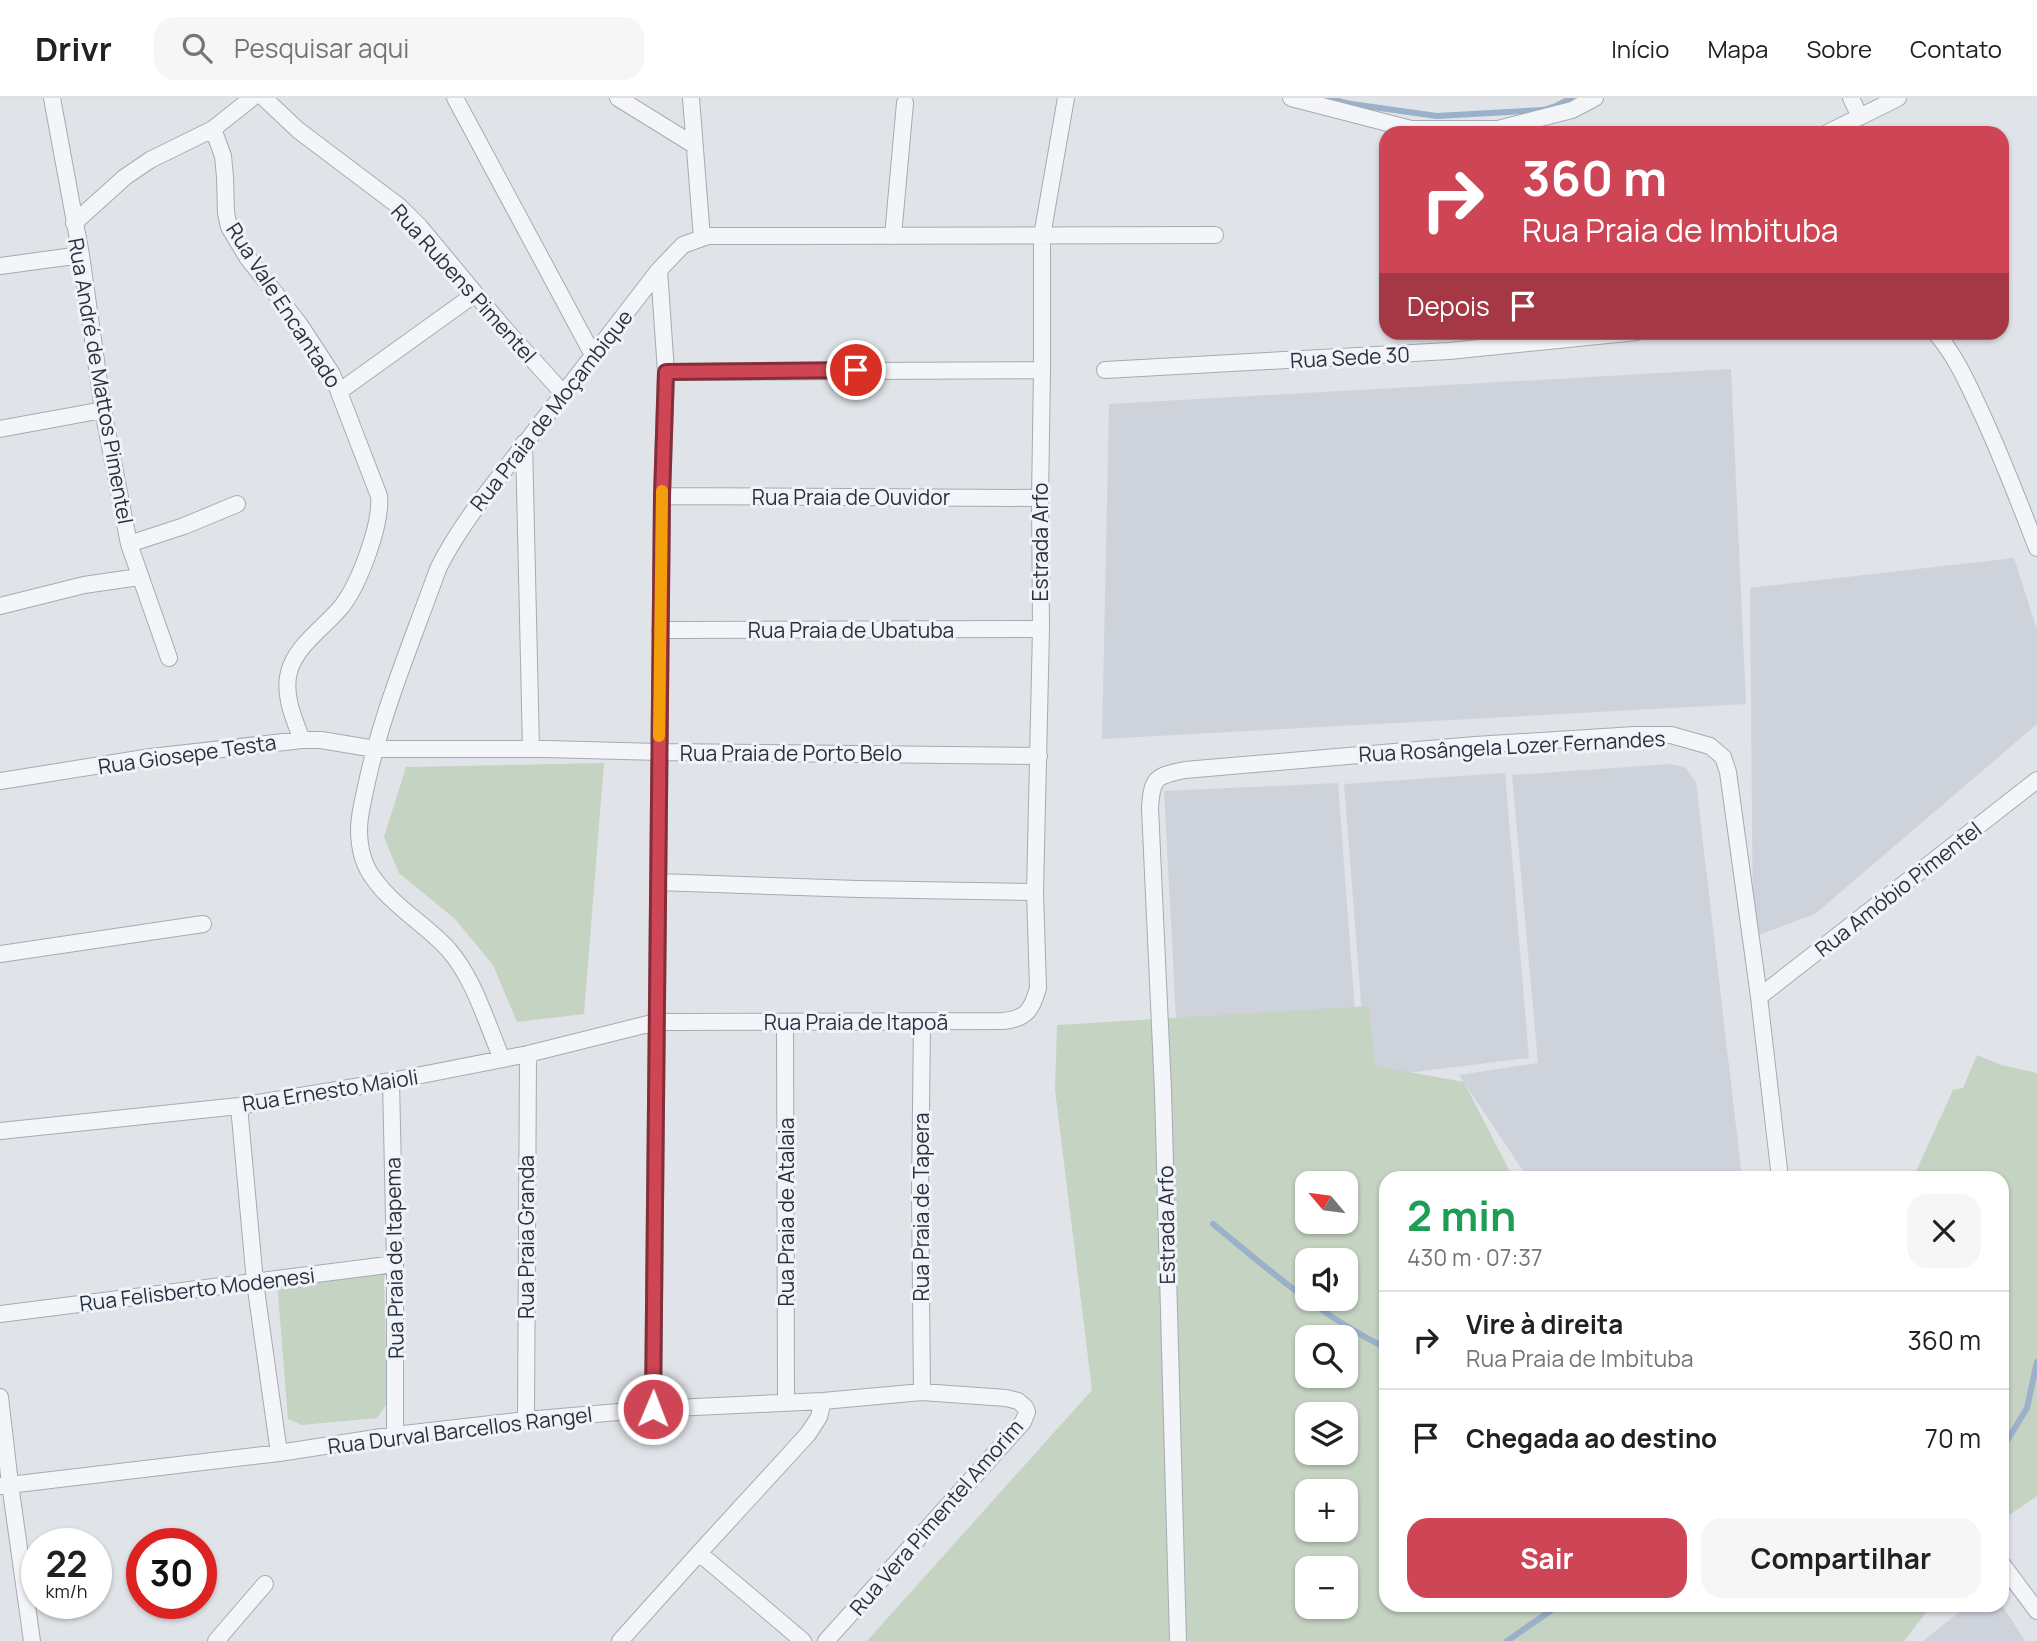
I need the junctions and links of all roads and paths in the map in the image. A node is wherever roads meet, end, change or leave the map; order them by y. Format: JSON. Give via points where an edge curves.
{"nodes":[{"id":1,"x":52,"y":98,"type":"edge"},
{"id":2,"x":252,"y":98,"type":"edge"},
{"id":3,"x":264,"y":98,"type":"edge"},
{"id":4,"x":455,"y":98,"type":"edge"},
{"id":5,"x":618,"y":98,"type":"edge"},
{"id":6,"x":691,"y":98,"type":"edge"},
{"id":7,"x":1066,"y":98,"type":"edge"},
{"id":8,"x":1291,"y":98,"type":"edge"},
{"id":9,"x":1595,"y":98,"type":"edge"},
{"id":10,"x":1851,"y":98,"type":"edge"},
{"id":11,"x":1898,"y":98,"type":"edge"},
{"id":12,"x":905,"y":103,"type":"dead end"},
{"id":13,"x":1860,"y":117,"type":"junction"},
{"id":14,"x":1399,"y":126,"type":"edge"},
{"id":15,"x":1510,"y":126,"type":"edge"},
{"id":16,"x":1841,"y":126,"type":"edge"},
{"id":17,"x":213,"y":129,"type":"junction"},
{"id":18,"x":694,"y":145,"type":"junction"},
{"id":19,"x":74,"y":223,"type":"junction"},
{"id":20,"x":1215,"y":235,"type":"dead end"},
{"id":21,"x":893,"y":236,"type":"junction"},
{"id":22,"x":1042,"y":236,"type":"junction"},
{"id":23,"x":702,"y":237,"type":"junction"},
{"id":24,"x":81,"y":255,"type":"junction"},
{"id":25,"x":0,"y":267,"type":"edge"},
{"id":26,"x":659,"y":270,"type":"junction"},
{"id":27,"x":475,"y":294,"type":"junction"},
{"id":28,"x":1558,"y":340,"type":"edge"},
{"id":29,"x":1942,"y":340,"type":"edge"},
{"id":30,"x":593,"y":355,"type":"junction"},
{"id":31,"x":1042,"y":370,"type":"junction"},
{"id":32,"x":1105,"y":370,"type":"dead end"},
{"id":33,"x":666,"y":372,"type":"junction"},
{"id":34,"x":340,"y":391,"type":"junction"},
{"id":35,"x":563,"y":393,"type":"junction"},
{"id":36,"x":103,"y":410,"type":"junction"},
{"id":37,"x":0,"y":429,"type":"edge"},
{"id":38,"x":524,"y":443,"type":"junction"},
{"id":39,"x":662,"y":496,"type":"junction"},
{"id":40,"x":1040,"y":498,"type":"junction"},
{"id":41,"x":237,"y":504,"type":"dead end"},
{"id":42,"x":129,"y":544,"type":"junction"},
{"id":43,"x":2037,"y":548,"type":"edge"},
{"id":44,"x":139,"y":577,"type":"junction"},
{"id":45,"x":0,"y":606,"type":"edge"},
{"id":46,"x":1041,"y":629,"type":"junction"},
{"id":47,"x":660,"y":630,"type":"junction"},
{"id":48,"x":169,"y":658,"type":"dead end"},
{"id":49,"x":302,"y":740,"type":"junction"},
{"id":50,"x":375,"y":749,"type":"junction"},
{"id":51,"x":531,"y":749,"type":"junction"},
{"id":52,"x":659,"y":752,"type":"junction"},
{"id":53,"x":1039,"y":756,"type":"junction"},
{"id":54,"x":2037,"y":780,"type":"edge"},
{"id":55,"x":0,"y":781,"type":"edge"},
{"id":56,"x":1150,"y":808,"type":"joint"},
{"id":57,"x":659,"y":882,"type":"junction"},
{"id":58,"x":1035,"y":892,"type":"junction"},
{"id":59,"x":202,"y":924,"type":"dead end"},
{"id":60,"x":0,"y":954,"type":"edge"},
{"id":61,"x":1038,"y":988,"type":"joint"},
{"id":62,"x":1759,"y":997,"type":"junction"},
{"id":63,"x":656,"y":1022,"type":"junction"},
{"id":64,"x":785,"y":1022,"type":"junction"},
{"id":65,"x":922,"y":1022,"type":"junction"},
{"id":66,"x":528,"y":1054,"type":"junction"},
{"id":67,"x":502,"y":1059,"type":"junction"},
{"id":68,"x":391,"y":1081,"type":"junction"},
{"id":69,"x":239,"y":1106,"type":"junction"},
{"id":70,"x":0,"y":1131,"type":"edge"},
{"id":71,"x":1779,"y":1171,"type":"edge"},
{"id":72,"x":395,"y":1264,"type":"junction"},
{"id":73,"x":255,"y":1282,"type":"junction"},
{"id":74,"x":0,"y":1314,"type":"edge"},
{"id":75,"x":922,"y":1392,"type":"junction"},
{"id":76,"x":0,"y":1398,"type":"edge"},
{"id":77,"x":1006,"y":1398,"type":"joint"},
{"id":78,"x":823,"y":1401,"type":"junction"},
{"id":79,"x":786,"y":1402,"type":"junction"},
{"id":80,"x":653,"y":1409,"type":"junction"},
{"id":81,"x":526,"y":1420,"type":"junction"},
{"id":82,"x":395,"y":1435,"type":"junction"},
{"id":83,"x":279,"y":1453,"type":"junction"},
{"id":84,"x":5,"y":1485,"type":"edge"},
{"id":85,"x":699,"y":1553,"type":"junction"},
{"id":86,"x":2009,"y":1573,"type":"edge"},
{"id":87,"x":265,"y":1584,"type":"dead end"},
{"id":88,"x":2037,"y":1611,"type":"edge"},
{"id":89,"x":32,"y":1641,"type":"edge"},
{"id":90,"x":216,"y":1641,"type":"edge"},
{"id":91,"x":620,"y":1641,"type":"edge"},
{"id":92,"x":803,"y":1641,"type":"edge"},
{"id":93,"x":826,"y":1641,"type":"edge"},
{"id":94,"x":1178,"y":1641,"type":"edge"}],
"edges":[{"from":1,"to":19,"type":"street","name":"Rua André de Mattos Pimentel"},
{"from":2,"to":17,"type":"street"},
{"from":3,"to":27,"type":"street","name":"Rua Rubens Pimentel","via":[[298,130],[400,207]]},
{"from":4,"to":30,"type":"street"},
{"from":5,"to":18,"type":"street"},
{"from":6,"to":18,"type":"street"},
{"from":7,"to":22,"type":"street","name":"Estrada Arfo"},
{"from":8,"to":14,"type":"street"},
{"from":9,"to":15,"type":"street","via":[[1572,110]]},
{"from":10,"to":13,"type":"street"},
{"from":11,"to":13,"type":"street"},
{"from":12,"to":21,"type":"street"},
{"from":13,"to":16,"type":"street"},
{"from":17,"to":19,"type":"street","via":[[150,160]]},
{"from":17,"to":34,"type":"street","name":"Rua Vale Encantado","via":[[223,156],[229,227]]},
{"from":18,"to":23,"type":"street"},
{"from":19,"to":24,"type":"street","name":"Rua André de Mattos Pimentel"},
{"from":20,"to":22,"type":"street"},
{"from":21,"to":22,"type":"street"},
{"from":21,"to":23,"type":"street"},
{"from":22,"to":31,"type":"street","name":"Estrada Arfo"},
{"from":23,"to":26,"type":"street","name":"Rua Praia de Moçambique","via":[[683,245]]},
{"from":24,"to":25,"type":"street"},
{"from":24,"to":36,"type":"street","name":"Rua André de Mattos Pimentel"},
{"from":26,"to":30,"type":"street","name":"Rua Praia de Moçambique"},
{"from":26,"to":33,"type":"street"},
{"from":27,"to":34,"type":"street"},
{"from":27,"to":35,"type":"street","name":"Rua Rubens Pimentel"},
{"from":28,"to":32,"type":"street","name":"Rua Sede 30","via":[[1449,351]]},
{"from":29,"to":43,"type":"street","via":[[2001,454]]},
{"from":30,"to":35,"type":"street","name":"Rua Praia de Moçambique"},
{"from":31,"to":33,"type":"street"},
{"from":31,"to":40,"type":"street","name":"Estrada Arfo"},
{"from":33,"to":39,"type":"street"},
{"from":34,"to":49,"type":"street","name":"Rua Vale Encantado","via":[[376,486],[379,515],[354,587],[298,653],[289,672],[289,703]]},
{"from":35,"to":38,"type":"street","name":"Rua Praia de Moçambique"},
{"from":36,"to":37,"type":"street"},
{"from":36,"to":42,"type":"street","name":"Rua André de Mattos Pimentel"},
{"from":38,"to":50,"type":"street","name":"Rua Praia de Moçambique","via":[[461,527],[438,569]]},
{"from":38,"to":51,"type":"street"},
{"from":39,"to":40,"type":"street","name":"Rua Praia de Ouvidor"},
{"from":39,"to":47,"type":"street"},
{"from":40,"to":46,"type":"street","name":"Estrada Arfo"},
{"from":41,"to":42,"type":"street"},
{"from":42,"to":44,"type":"street","name":"Rua André de Mattos Pimentel"},
{"from":44,"to":45,"type":"street","via":[[83,585]]},
{"from":44,"to":48,"type":"street","name":"Rua André de Mattos Pimentel"},
{"from":46,"to":47,"type":"street","name":"Rua Praia de Ubatuba"},
{"from":46,"to":53,"type":"street","name":"Estrada Arfo"},
{"from":47,"to":52,"type":"street"},
{"from":49,"to":50,"type":"street","name":"Rua Giosepe Testa"},
{"from":49,"to":55,"type":"street","name":"Rua Giosepe Testa"},
{"from":50,"to":51,"type":"street","name":"Rua Praia de Porto Belo"},
{"from":50,"to":67,"type":"street","name":"Rua Praia de Moçambique","via":[[359,826],[366,865],[375,880],[457,960]]},
{"from":51,"to":52,"type":"street","name":"Rua Praia de Porto Belo"},
{"from":52,"to":53,"type":"street","name":"Rua Praia de Porto Belo"},
{"from":52,"to":57,"type":"street"},
{"from":53,"to":58,"type":"street","name":"Estrada Arfo"},
{"from":54,"to":62,"type":"street","name":"Rua Amóbio Pimentel"},
{"from":56,"to":62,"type":"street","name":"Rua Rosângela Lozer Fernandes","via":[[1156,779],[1185,770],[1488,744],[1635,735],[1689,739],[1710,746],[1723,757],[1728,772]]},
{"from":56,"to":94,"type":"street","name":"Estrada Arfo"},
{"from":57,"to":58,"type":"street"},
{"from":57,"to":63,"type":"street"},
{"from":58,"to":61,"type":"street","name":"Estrada Arfo"},
{"from":59,"to":60,"type":"street"},
{"from":61,"to":65,"type":"street","name":"Rua Praia de Itapoã","via":[[1030,1008],[1017,1020]]},
{"from":62,"to":71,"type":"street","name":"Rua Rosângela Lozer Fernandes"},
{"from":63,"to":64,"type":"street","name":"Rua Praia de Itapoã"},
{"from":63,"to":66,"type":"street","name":"Rua Ernesto Maioli"},
{"from":63,"to":80,"type":"street"},
{"from":64,"to":65,"type":"street","name":"Rua Praia de Itapoã"},
{"from":64,"to":79,"type":"street","name":"Rua Praia de Atalaia"},
{"from":65,"to":75,"type":"street","name":"Rua Praia de Tapera"},
{"from":66,"to":67,"type":"street","name":"Rua Ernesto Maioli"},
{"from":66,"to":81,"type":"street","name":"Rua Praia Granda"},
{"from":67,"to":68,"type":"street","name":"Rua Ernesto Maioli"},
{"from":68,"to":69,"type":"street","name":"Rua Ernesto Maioli"},
{"from":68,"to":72,"type":"street","name":"Rua Praia de Itapema"},
{"from":69,"to":70,"type":"street","name":"Rua Ernesto Maioli"},
{"from":69,"to":73,"type":"street"},
{"from":72,"to":73,"type":"street","name":"Rua Felisberto Modenesi"},
{"from":72,"to":82,"type":"street","name":"Rua Praia de Itapema"},
{"from":73,"to":74,"type":"street","name":"Rua Felisberto Modenesi"},
{"from":73,"to":83,"type":"street"},
{"from":75,"to":77,"type":"street","name":"Rua Durval Barcellos Rangel"},
{"from":75,"to":78,"type":"street","name":"Rua Durval Barcellos Rangel"},
{"from":76,"to":84,"type":"street"},
{"from":77,"to":93,"type":"street","name":"Rua Vera Pimentel Amorim","via":[[1025,1407],[1023,1423]]},
{"from":78,"to":79,"type":"street","name":"Rua Durval Barcellos Rangel"},
{"from":78,"to":85,"type":"street","via":[[808,1434]]},
{"from":79,"to":80,"type":"street","name":"Rua Durval Barcellos Rangel"},
{"from":80,"to":81,"type":"street","name":"Rua Durval Barcellos Rangel"},
{"from":81,"to":82,"type":"street","name":"Rua Durval Barcellos Rangel"},
{"from":82,"to":83,"type":"street","name":"Rua Durval Barcellos Rangel"},
{"from":83,"to":84,"type":"street","name":"Rua Durval Barcellos Rangel"},
{"from":84,"to":89,"type":"street"},
{"from":85,"to":91,"type":"street"},
{"from":85,"to":92,"type":"street"},
{"from":86,"to":88,"type":"street"},
{"from":87,"to":90,"type":"street"}]}
